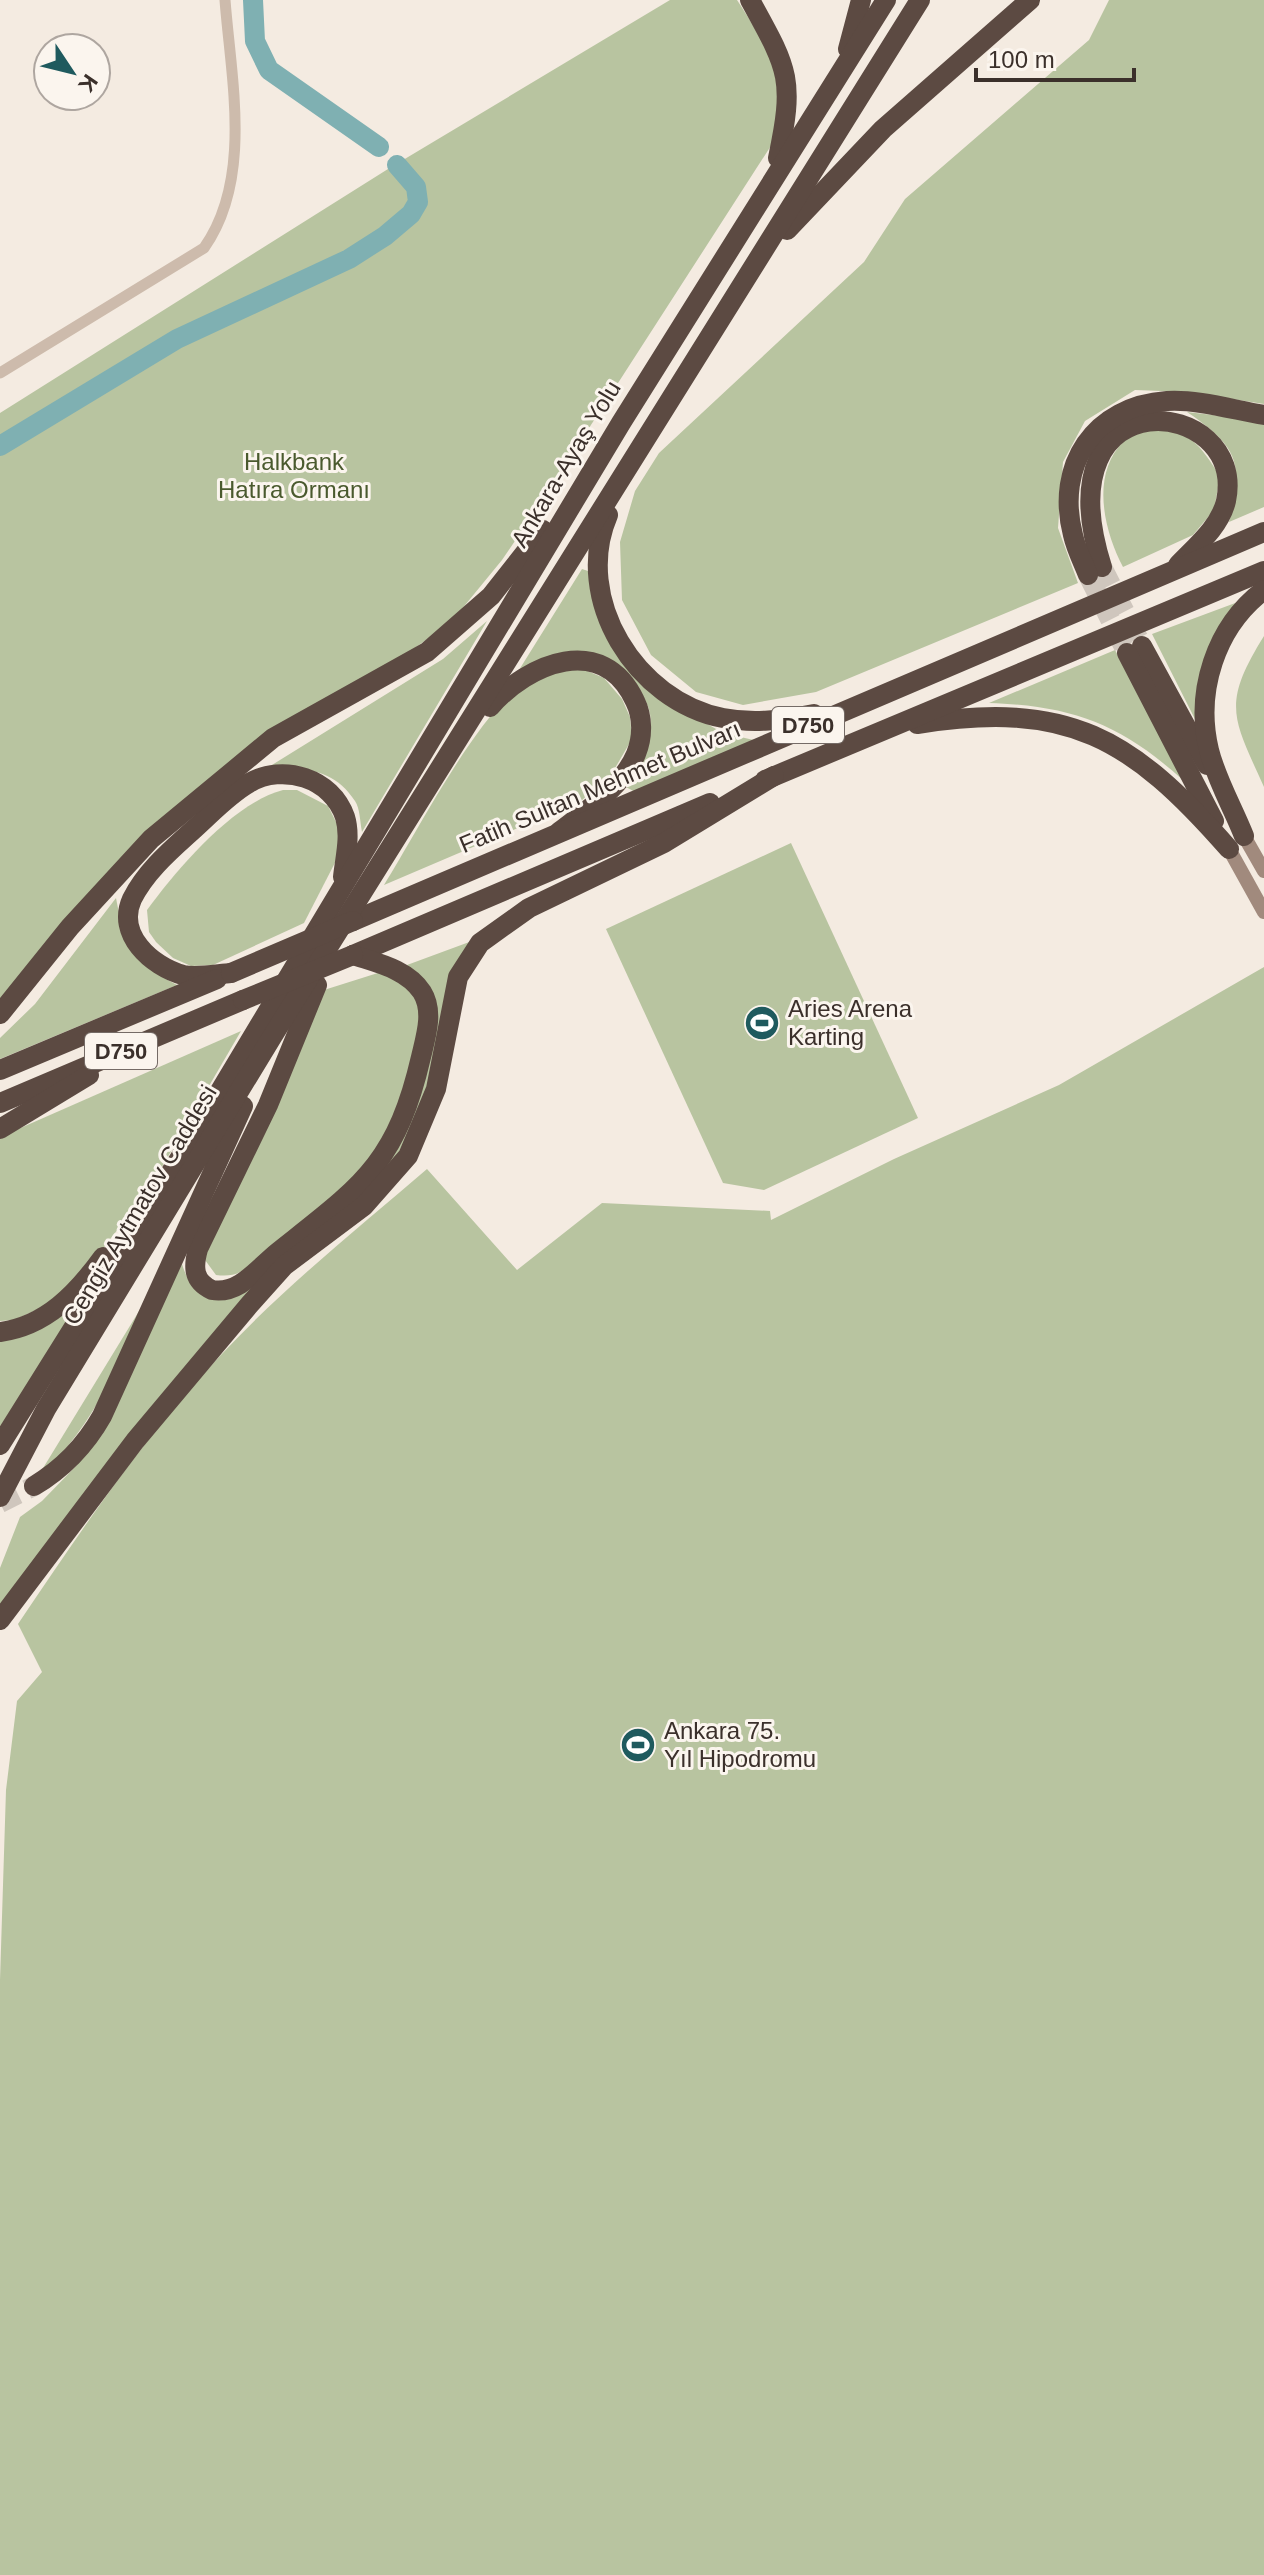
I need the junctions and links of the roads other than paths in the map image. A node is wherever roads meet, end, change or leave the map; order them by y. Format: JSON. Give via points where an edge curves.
{"nodes":[{"id":1,"x":225,"y":0,"type":"edge"},
{"id":2,"x":750,"y":0,"type":"edge"},
{"id":3,"x":886,"y":0,"type":"edge"},
{"id":4,"x":920,"y":0,"type":"edge"},
{"id":5,"x":1030,"y":0,"type":"edge"},
{"id":6,"x":860,"y":3,"type":"edge"},
{"id":7,"x":843,"y":68,"type":"junction"},
{"id":8,"x":775,"y":172,"type":"junction"},
{"id":9,"x":740,"y":284,"type":"junction"},
{"id":10,"x":0,"y":373,"type":"edge"},
{"id":11,"x":1264,"y":415,"type":"edge"},
{"id":12,"x":621,"y":423,"type":"junction"},
{"id":13,"x":630,"y":468,"type":"junction"},
{"id":14,"x":1264,"y":532,"type":"edge"},
{"id":15,"x":1173,"y":571,"type":"junction"},
{"id":16,"x":1264,"y":571,"type":"edge"},
{"id":17,"x":1264,"y":590,"type":"edge"},
{"id":18,"x":1135,"y":650,"type":"tunnel mouth"},
{"id":19,"x":857,"y":705,"type":"junction"},
{"id":20,"x":882,"y":730,"type":"junction"},
{"id":21,"x":774,"y":776,"type":"junction"},
{"id":22,"x":559,"y":832,"type":"junction"},
{"id":23,"x":1236,"y":842,"type":"junction"},
{"id":24,"x":1264,"y":871,"type":"edge"},
{"id":25,"x":343,"y":883,"type":"junction"},
{"id":26,"x":1264,"y":912,"type":"edge"},
{"id":27,"x":333,"y":945,"type":"junction"},
{"id":28,"x":353,"y":955,"type":"junction"},
{"id":29,"x":298,"y":959,"type":"joint"},
{"id":30,"x":231,"y":973,"type":"junction"},
{"id":31,"x":0,"y":1014,"type":"edge"},
{"id":32,"x":272,"y":1037,"type":"junction"},
{"id":33,"x":132,"y":1047,"type":"junction"},
{"id":34,"x":0,"y":1070,"type":"edge"},
{"id":35,"x":0,"y":1103,"type":"edge"},
{"id":36,"x":0,"y":1129,"type":"edge"},
{"id":37,"x":181,"y":1156,"type":"junction"},
{"id":38,"x":0,"y":1332,"type":"edge"},
{"id":39,"x":0,"y":1445,"type":"edge"},
{"id":40,"x":34,"y":1486,"type":"tunnel mouth"},
{"id":41,"x":0,"y":1497,"type":"edge"},
{"id":42,"x":0,"y":1620,"type":"edge"}],
"edges":[{"from":1,"to":10,"type":"street","via":[[235,119],[231,189],[217,230],[204,248]]},
{"from":2,"to":8,"type":"highway","via":[[783,60],[788,84]]},
{"from":3,"to":7,"type":"highway","name":"Ankara-Ayaş Yolu"},
{"from":4,"to":9,"type":"highway"},
{"from":5,"to":9,"type":"highway","via":[[883,129]]},
{"from":6,"to":7,"type":"highway"},
{"from":7,"to":8,"type":"highway","name":"Ankara-Ayaş Yolu"},
{"from":8,"to":12,"type":"highway","name":"Ankara-Ayaş Yolu"},
{"from":9,"to":13,"type":"highway"},
{"from":11,"to":15,"type":"highway","via":[[1170,401],[1125,409],[1100,425],[1081,448],[1073,471],[1072,534],[1095,571],[1091,480],[1108,442],[1146,421],[1169,420],[1211,442],[1221,460],[1226,501],[1218,521]]},
{"from":12,"to":25,"type":"highway","name":"Ankara-Ayaş Yolu"},
{"from":12,"to":31,"type":"highway","via":[[491,596],[427,652],[303,719],[243,760],[130,862]]},
{"from":13,"to":19,"type":"highway","via":[[606,520],[597,571],[611,626],[644,674],[693,708],[735,720],[788,719]]},
{"from":13,"to":27,"type":"highway"},
{"from":14,"to":15,"type":"highway","name":"Fatih Sultan Mehmet Bulvarı","number":"D750"},
{"from":15,"to":19,"type":"highway","name":"Fatih Sultan Mehmet Bulvarı","number":"D750"},
{"from":16,"to":20,"type":"highway","number":"D750"},
{"from":17,"to":23,"type":"highway","via":[[1227,631],[1204,702],[1209,752]]},
{"from":18,"to":23,"type":"highway"},
{"from":19,"to":22,"type":"highway","name":"Fatih Sultan Mehmet Bulvarı","number":"D750"},
{"from":20,"to":21,"type":"highway","number":"D750"},
{"from":20,"to":23,"type":"highway","via":[[991,716],[1064,723],[1126,752]]},
{"from":21,"to":28,"type":"highway","number":"D750"},
{"from":21,"to":42,"type":"highway","via":[[664,843],[529,908],[480,943],[458,977],[436,1089],[408,1156],[364,1206],[284,1266],[230,1326]]},
{"from":22,"to":27,"type":"highway","via":[[623,774],[640,741],[642,724],[631,692],[610,671],[582,660],[533,671],[504,691]]},
{"from":22,"to":30,"type":"highway","name":"Fatih Sultan Mehmet Bulvarı","number":"D750","bridge":true},
{"from":23,"to":24,"type":"main road"},
{"from":23,"to":26,"type":"main road"},
{"from":25,"to":29,"type":"highway","name":"Ankara-Ayaş Yolu"},
{"from":25,"to":30,"type":"highway","via":[[346,819],[339,803],[313,780],[267,775],[235,792],[145,877],[131,901],[128,920],[134,940],[161,967],[186,976]]},
{"from":27,"to":28,"type":"highway","via":[[268,1105],[198,1249],[195,1273],[212,1290],[237,1286],[356,1190],[403,1122],[427,1034],[428,1005],[411,979]]},
{"from":27,"to":32,"type":"highway","name":"Cengiz Aytmatov Caddesi"},
{"from":28,"to":33,"type":"highway","number":"D750","bridge":true},
{"from":29,"to":37,"type":"highway","name":"Cengiz Aytmatov Caddesi"},
{"from":30,"to":34,"type":"highway","name":"Fatih Sultan Mehmet Bulvarı","number":"D750"},
{"from":32,"to":40,"type":"highway","via":[[102,1416],[65,1464]]},
{"from":32,"to":41,"type":"highway","name":"Cengiz Aytmatov Caddesi","via":[[46,1409]]},
{"from":33,"to":35,"type":"highway","number":"D750"},
{"from":33,"to":36,"type":"highway"},
{"from":37,"to":38,"type":"highway","via":[[60,1306],[20,1328]]},
{"from":37,"to":39,"type":"highway","name":"Cengiz Aytmatov Caddesi"}]}
